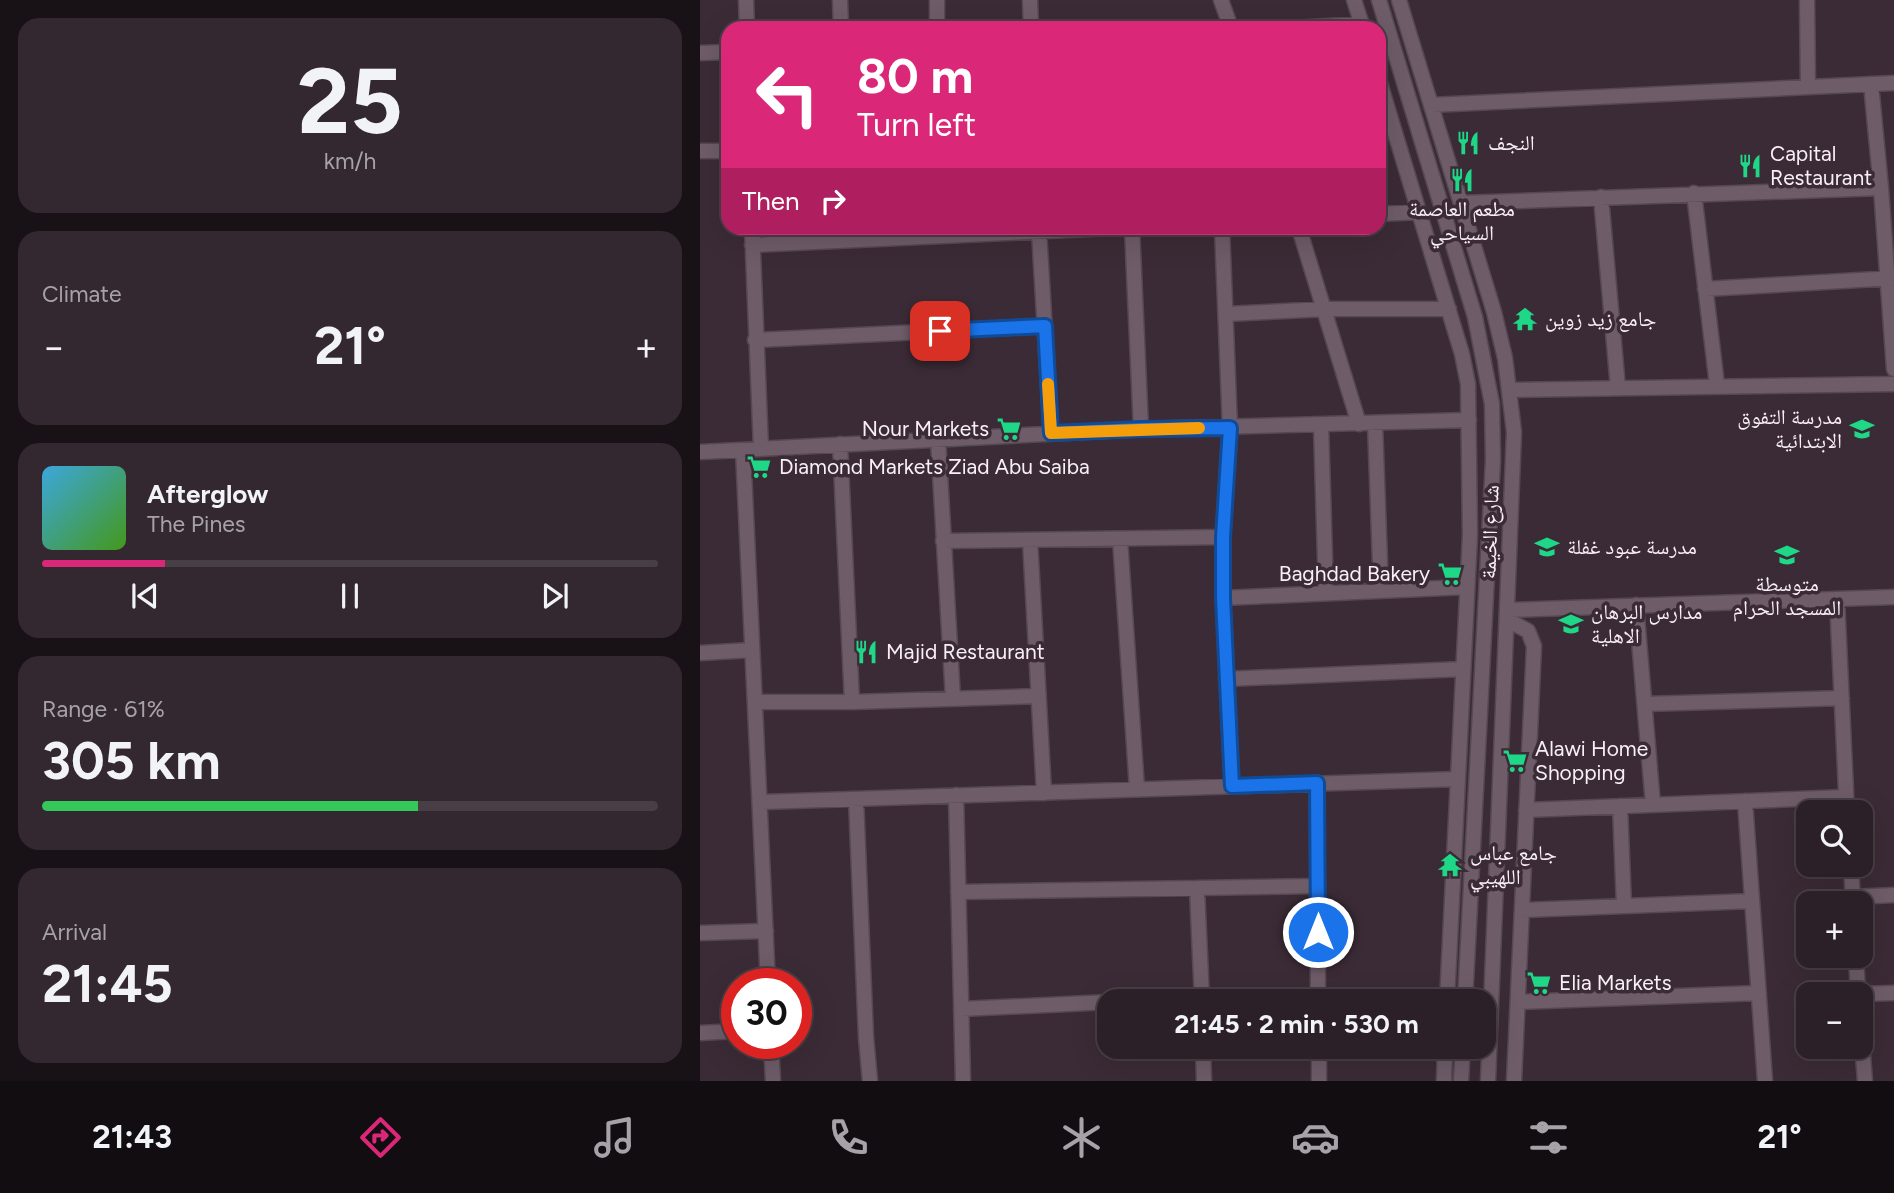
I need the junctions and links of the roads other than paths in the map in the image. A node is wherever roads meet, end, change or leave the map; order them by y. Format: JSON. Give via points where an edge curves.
{"nodes":[{"id":1,"x":746,"y":0,"type":"edge"},
{"id":2,"x":840,"y":0,"type":"edge"},
{"id":3,"x":937,"y":0,"type":"edge"},
{"id":4,"x":1030,"y":0,"type":"edge"},
{"id":5,"x":1222,"y":0,"type":"edge"},
{"id":6,"x":1354,"y":0,"type":"edge"},
{"id":7,"x":1378,"y":0,"type":"edge"},
{"id":8,"x":1399,"y":0,"type":"edge"},
{"id":9,"x":1807,"y":0,"type":"edge"},
{"id":10,"x":747,"y":21,"type":"edge"},
{"id":11,"x":841,"y":21,"type":"edge"},
{"id":12,"x":937,"y":21,"type":"edge"},
{"id":13,"x":1031,"y":21,"type":"edge"},
{"id":14,"x":1229,"y":21,"type":"edge"},
{"id":15,"x":1361,"y":21,"type":"edge"},
{"id":16,"x":1384,"y":21,"type":"edge"},
{"id":17,"x":1386,"y":26,"type":"edge"},
{"id":18,"x":721,"y":52,"type":"edge"},
{"id":19,"x":700,"y":53,"type":"edge"},
{"id":20,"x":1894,"y":83,"type":"edge"},
{"id":21,"x":1871,"y":84,"type":"junction"},
{"id":22,"x":1808,"y":87,"type":"junction"},
{"id":23,"x":1432,"y":105,"type":"junction"},
{"id":24,"x":1386,"y":121,"type":"edge"},
{"id":25,"x":700,"y":151,"type":"edge"},
{"id":26,"x":721,"y":151,"type":"edge"},
{"id":27,"x":1881,"y":188,"type":"junction"},
{"id":28,"x":1694,"y":194,"type":"junction"},
{"id":29,"x":1601,"y":197,"type":"junction"},
{"id":30,"x":1461,"y":203,"type":"junction"},
{"id":31,"x":1419,"y":212,"type":"junction"},
{"id":32,"x":1386,"y":214,"type":"edge"},
{"id":33,"x":752,"y":235,"type":"edge"},
{"id":34,"x":845,"y":235,"type":"edge"},
{"id":35,"x":1039,"y":235,"type":"edge"},
{"id":36,"x":1132,"y":235,"type":"edge"},
{"id":37,"x":1222,"y":235,"type":"edge"},
{"id":38,"x":1301,"y":235,"type":"edge"},
{"id":39,"x":752,"y":245,"type":"junction"},
{"id":40,"x":1891,"y":278,"type":"edge"},
{"id":41,"x":1705,"y":289,"type":"junction"},
{"id":42,"x":1325,"y":309,"type":"junction"},
{"id":43,"x":1449,"y":309,"type":"junction"},
{"id":44,"x":1226,"y":314,"type":"junction"},
{"id":45,"x":1045,"y":326,"type":"junction"},
{"id":46,"x":755,"y":340,"type":"junction"},
{"id":47,"x":1894,"y":369,"type":"edge"},
{"id":48,"x":1894,"y":384,"type":"edge"},
{"id":49,"x":1717,"y":385,"type":"junction"},
{"id":50,"x":1618,"y":388,"type":"junction"},
{"id":51,"x":1510,"y":390,"type":"junction"},
{"id":52,"x":1469,"y":420,"type":"junction"},
{"id":53,"x":1375,"y":423,"type":"junction"},
{"id":54,"x":1359,"y":424,"type":"junction"},
{"id":55,"x":1321,"y":425,"type":"junction"},
{"id":56,"x":1230,"y":428,"type":"junction"},
{"id":57,"x":1141,"y":429,"type":"junction"},
{"id":58,"x":1051,"y":433,"type":"junction"},
{"id":59,"x":938,"y":439,"type":"junction"},
{"id":60,"x":839,"y":444,"type":"junction"},
{"id":61,"x":761,"y":449,"type":"junction"},
{"id":62,"x":743,"y":450,"type":"junction"},
{"id":63,"x":700,"y":452,"type":"edge"},
{"id":64,"x":1470,"y":535,"type":"junction"},
{"id":65,"x":1223,"y":537,"type":"junction"},
{"id":66,"x":1489,"y":537,"type":"junction"},
{"id":67,"x":1120,"y":538,"type":"junction"},
{"id":68,"x":1030,"y":540,"type":"junction"},
{"id":69,"x":943,"y":541,"type":"junction"},
{"id":70,"x":1466,"y":587,"type":"junction"},
{"id":71,"x":1381,"y":591,"type":"junction"},
{"id":72,"x":1326,"y":593,"type":"junction"},
{"id":73,"x":1894,"y":597,"type":"edge"},
{"id":74,"x":1223,"y":598,"type":"junction"},
{"id":75,"x":1837,"y":599,"type":"junction"},
{"id":76,"x":1636,"y":605,"type":"junction"},
{"id":77,"x":1508,"y":615,"type":"junction"},
{"id":78,"x":1483,"y":646,"type":"junction"},
{"id":79,"x":752,"y":650,"type":"junction"},
{"id":80,"x":700,"y":653,"type":"edge"},
{"id":81,"x":1506,"y":659,"type":"junction"},
{"id":82,"x":1463,"y":669,"type":"junction"},
{"id":83,"x":1226,"y":679,"type":"junction"},
{"id":84,"x":1038,"y":696,"type":"junction"},
{"id":85,"x":1842,"y":698,"type":"junction"},
{"id":86,"x":953,"y":699,"type":"junction"},
{"id":87,"x":755,"y":702,"type":"junction"},
{"id":88,"x":852,"y":702,"type":"junction"},
{"id":89,"x":1644,"y":704,"type":"junction"},
{"id":90,"x":1502,"y":748,"type":"junction"},
{"id":91,"x":1478,"y":752,"type":"junction"},
{"id":92,"x":1457,"y":779,"type":"junction"},
{"id":93,"x":1317,"y":783,"type":"junction"},
{"id":94,"x":1232,"y":786,"type":"junction"},
{"id":95,"x":1137,"y":789,"type":"junction"},
{"id":96,"x":1044,"y":793,"type":"junction"},
{"id":97,"x":956,"y":795,"type":"junction"},
{"id":98,"x":856,"y":799,"type":"junction"},
{"id":99,"x":1847,"y":800,"type":"edge"},
{"id":100,"x":1745,"y":801,"type":"junction"},
{"id":101,"x":760,"y":802,"type":"junction"},
{"id":102,"x":1796,"y":802,"type":"edge"},
{"id":103,"x":1653,"y":805,"type":"junction"},
{"id":104,"x":1620,"y":806,"type":"junction"},
{"id":105,"x":1526,"y":810,"type":"junction"},
{"id":106,"x":1318,"y":886,"type":"junction"},
{"id":107,"x":1197,"y":888,"type":"junction"},
{"id":108,"x":1496,"y":890,"type":"junction"},
{"id":109,"x":1523,"y":890,"type":"junction"},
{"id":110,"x":958,"y":892,"type":"junction"},
{"id":111,"x":1894,"y":895,"type":"edge"},
{"id":112,"x":1873,"y":898,"type":"edge"},
{"id":113,"x":1752,"y":901,"type":"junction"},
{"id":114,"x":1624,"y":906,"type":"junction"},
{"id":115,"x":1522,"y":910,"type":"junction"},
{"id":116,"x":766,"y":931,"type":"junction"},
{"id":117,"x":700,"y":933,"type":"edge"},
{"id":118,"x":767,"y":968,"type":"edge"},
{"id":119,"x":1202,"y":989,"type":"edge"},
{"id":120,"x":1318,"y":989,"type":"edge"},
{"id":121,"x":1448,"y":989,"type":"edge"},
{"id":122,"x":1466,"y":989,"type":"edge"},
{"id":123,"x":1759,"y":993,"type":"junction"},
{"id":124,"x":1894,"y":993,"type":"edge"},
{"id":125,"x":1873,"y":994,"type":"edge"},
{"id":126,"x":1518,"y":1002,"type":"junction"},
{"id":127,"x":1097,"y":1003,"type":"edge"},
{"id":128,"x":961,"y":1009,"type":"junction"},
{"id":129,"x":721,"y":1032,"type":"edge"},
{"id":130,"x":700,"y":1033,"type":"edge"},
{"id":131,"x":772,"y":1059,"type":"edge"},
{"id":132,"x":1203,"y":1059,"type":"edge"},
{"id":133,"x":1319,"y":1059,"type":"edge"},
{"id":134,"x":1445,"y":1059,"type":"edge"},
{"id":135,"x":1462,"y":1059,"type":"edge"},
{"id":136,"x":1863,"y":1059,"type":"edge"},
{"id":137,"x":773,"y":1081,"type":"edge"},
{"id":138,"x":870,"y":1081,"type":"edge"},
{"id":139,"x":963,"y":1081,"type":"edge"},
{"id":140,"x":1204,"y":1081,"type":"edge"},
{"id":141,"x":1319,"y":1081,"type":"edge"},
{"id":142,"x":1444,"y":1081,"type":"edge"},
{"id":143,"x":1461,"y":1081,"type":"edge"},
{"id":144,"x":1488,"y":1081,"type":"edge"},
{"id":145,"x":1514,"y":1081,"type":"edge"},
{"id":146,"x":1765,"y":1081,"type":"edge"},
{"id":147,"x":1865,"y":1081,"type":"edge"}],
"edges":[{"from":1,"to":10,"type":"street"},
{"from":2,"to":11,"type":"street"},
{"from":3,"to":12,"type":"street"},
{"from":4,"to":13,"type":"street"},
{"from":5,"to":14,"type":"street"},
{"from":6,"to":15,"type":"street"},
{"from":7,"to":16,"type":"street","name":"شارع الخيمة"},
{"from":8,"to":23,"type":"street","name":"شارع الخيمة"},
{"from":9,"to":22,"type":"street"},
{"from":17,"to":66,"type":"street","name":"شارع الخيمة","via":[[1485,360],[1493,448]]},
{"from":18,"to":19,"type":"street"},
{"from":20,"to":21,"type":"street"},
{"from":21,"to":22,"type":"street"},
{"from":21,"to":27,"type":"street"},
{"from":22,"to":23,"type":"street"},
{"from":23,"to":30,"type":"street","name":"شارع الخيمة"},
{"from":24,"to":31,"type":"street"},
{"from":25,"to":26,"type":"street"},
{"from":27,"to":28,"type":"street"},
{"from":27,"to":40,"type":"street"},
{"from":28,"to":29,"type":"street"},
{"from":28,"to":41,"type":"street"},
{"from":29,"to":30,"type":"street"},
{"from":29,"to":50,"type":"street"},
{"from":30,"to":51,"type":"street","name":"شارع الخيمة","via":[[1494,312]]},
{"from":31,"to":32,"type":"street"},
{"from":31,"to":43,"type":"street"},
{"from":33,"to":39,"type":"street"},
{"from":34,"to":39,"type":"street"},
{"from":35,"to":45,"type":"street"},
{"from":36,"to":57,"type":"street"},
{"from":37,"to":44,"type":"street"},
{"from":38,"to":42,"type":"street"},
{"from":39,"to":46,"type":"street"},
{"from":40,"to":41,"type":"street"},
{"from":40,"to":47,"type":"street"},
{"from":41,"to":49,"type":"street"},
{"from":42,"to":43,"type":"street"},
{"from":42,"to":44,"type":"street"},
{"from":42,"to":54,"type":"street"},
{"from":43,"to":52,"type":"street","via":[[1468,384]]},
{"from":44,"to":56,"type":"street"},
{"from":45,"to":46,"type":"street"},
{"from":45,"to":58,"type":"street"},
{"from":46,"to":61,"type":"street"},
{"from":48,"to":49,"type":"street"},
{"from":49,"to":50,"type":"street"},
{"from":50,"to":51,"type":"street"},
{"from":51,"to":77,"type":"street","name":"شارع الخيمة","via":[[1514,478]]},
{"from":52,"to":53,"type":"street"},
{"from":52,"to":64,"type":"street"},
{"from":53,"to":54,"type":"street"},
{"from":53,"to":71,"type":"street"},
{"from":54,"to":55,"type":"street"},
{"from":55,"to":56,"type":"street"},
{"from":55,"to":72,"type":"street"},
{"from":56,"to":57,"type":"street"},
{"from":56,"to":65,"type":"street"},
{"from":57,"to":58,"type":"street"},
{"from":58,"to":59,"type":"street"},
{"from":59,"to":60,"type":"street"},
{"from":59,"to":69,"type":"street"},
{"from":60,"to":61,"type":"street"},
{"from":60,"to":88,"type":"street"},
{"from":61,"to":62,"type":"street"},
{"from":62,"to":63,"type":"street"},
{"from":62,"to":79,"type":"street"},
{"from":64,"to":66,"type":"street"},
{"from":64,"to":70,"type":"street"},
{"from":65,"to":67,"type":"street"},
{"from":65,"to":74,"type":"street"},
{"from":66,"to":78,"type":"street","name":"شارع الخيمة"},
{"from":67,"to":68,"type":"street"},
{"from":67,"to":95,"type":"street"},
{"from":68,"to":69,"type":"street"},
{"from":68,"to":84,"type":"street"},
{"from":69,"to":86,"type":"street"},
{"from":70,"to":71,"type":"street"},
{"from":70,"to":82,"type":"street"},
{"from":71,"to":72,"type":"street"},
{"from":72,"to":74,"type":"street"},
{"from":73,"to":75,"type":"street"},
{"from":74,"to":83,"type":"street"},
{"from":75,"to":76,"type":"street"},
{"from":75,"to":85,"type":"street"},
{"from":76,"to":77,"type":"street"},
{"from":76,"to":89,"type":"street"},
{"from":77,"to":81,"type":"street","name":"شارع الخيمة"},
{"from":77,"to":105,"type":"street","via":[[1534,640]]},
{"from":78,"to":81,"type":"street","via":[[1493,664]]},
{"from":78,"to":91,"type":"street","name":"شارع الخيمة"},
{"from":79,"to":80,"type":"street"},
{"from":79,"to":87,"type":"street"},
{"from":81,"to":90,"type":"street","name":"شارع الخيمة"},
{"from":82,"to":83,"type":"street"},
{"from":82,"to":92,"type":"street"},
{"from":83,"to":94,"type":"street"},
{"from":84,"to":86,"type":"street"},
{"from":84,"to":96,"type":"street"},
{"from":85,"to":89,"type":"street"},
{"from":85,"to":99,"type":"street"},
{"from":86,"to":88,"type":"street"},
{"from":87,"to":88,"type":"street"},
{"from":87,"to":101,"type":"street"},
{"from":89,"to":103,"type":"street"},
{"from":90,"to":91,"type":"street","via":[[1492,739]]},
{"from":90,"to":108,"type":"street","name":"شارع الخيمة"},
{"from":91,"to":122,"type":"street","name":"شارع الخيمة"},
{"from":92,"to":93,"type":"street"},
{"from":92,"to":121,"type":"street"},
{"from":93,"to":94,"type":"street"},
{"from":93,"to":106,"type":"street"},
{"from":94,"to":95,"type":"street"},
{"from":95,"to":96,"type":"street"},
{"from":96,"to":97,"type":"street"},
{"from":97,"to":98,"type":"street"},
{"from":97,"to":110,"type":"street"},
{"from":98,"to":101,"type":"street"},
{"from":98,"to":138,"type":"street"},
{"from":100,"to":102,"type":"street"},
{"from":100,"to":103,"type":"street"},
{"from":100,"to":113,"type":"street"},
{"from":101,"to":116,"type":"street"},
{"from":103,"to":104,"type":"street"},
{"from":104,"to":105,"type":"street"},
{"from":104,"to":114,"type":"street"},
{"from":105,"to":109,"type":"street"},
{"from":106,"to":107,"type":"street"},
{"from":106,"to":120,"type":"street"},
{"from":107,"to":110,"type":"street"},
{"from":107,"to":119,"type":"street"},
{"from":108,"to":109,"type":"street"},
{"from":108,"to":144,"type":"street","name":"شارع الخيمة"},
{"from":109,"to":115,"type":"street"},
{"from":110,"to":128,"type":"street"},
{"from":111,"to":112,"type":"street"},
{"from":113,"to":114,"type":"street"},
{"from":113,"to":123,"type":"street"},
{"from":114,"to":115,"type":"street"},
{"from":115,"to":126,"type":"street"},
{"from":116,"to":117,"type":"street"},
{"from":116,"to":118,"type":"street"},
{"from":123,"to":126,"type":"street"},
{"from":123,"to":146,"type":"street"},
{"from":124,"to":125,"type":"street"},
{"from":126,"to":145,"type":"street"},
{"from":127,"to":128,"type":"street"},
{"from":128,"to":139,"type":"street"},
{"from":129,"to":130,"type":"street"},
{"from":131,"to":137,"type":"street"},
{"from":132,"to":140,"type":"street"},
{"from":133,"to":141,"type":"street"},
{"from":134,"to":142,"type":"street"},
{"from":135,"to":143,"type":"street"},
{"from":136,"to":147,"type":"street"}]}
